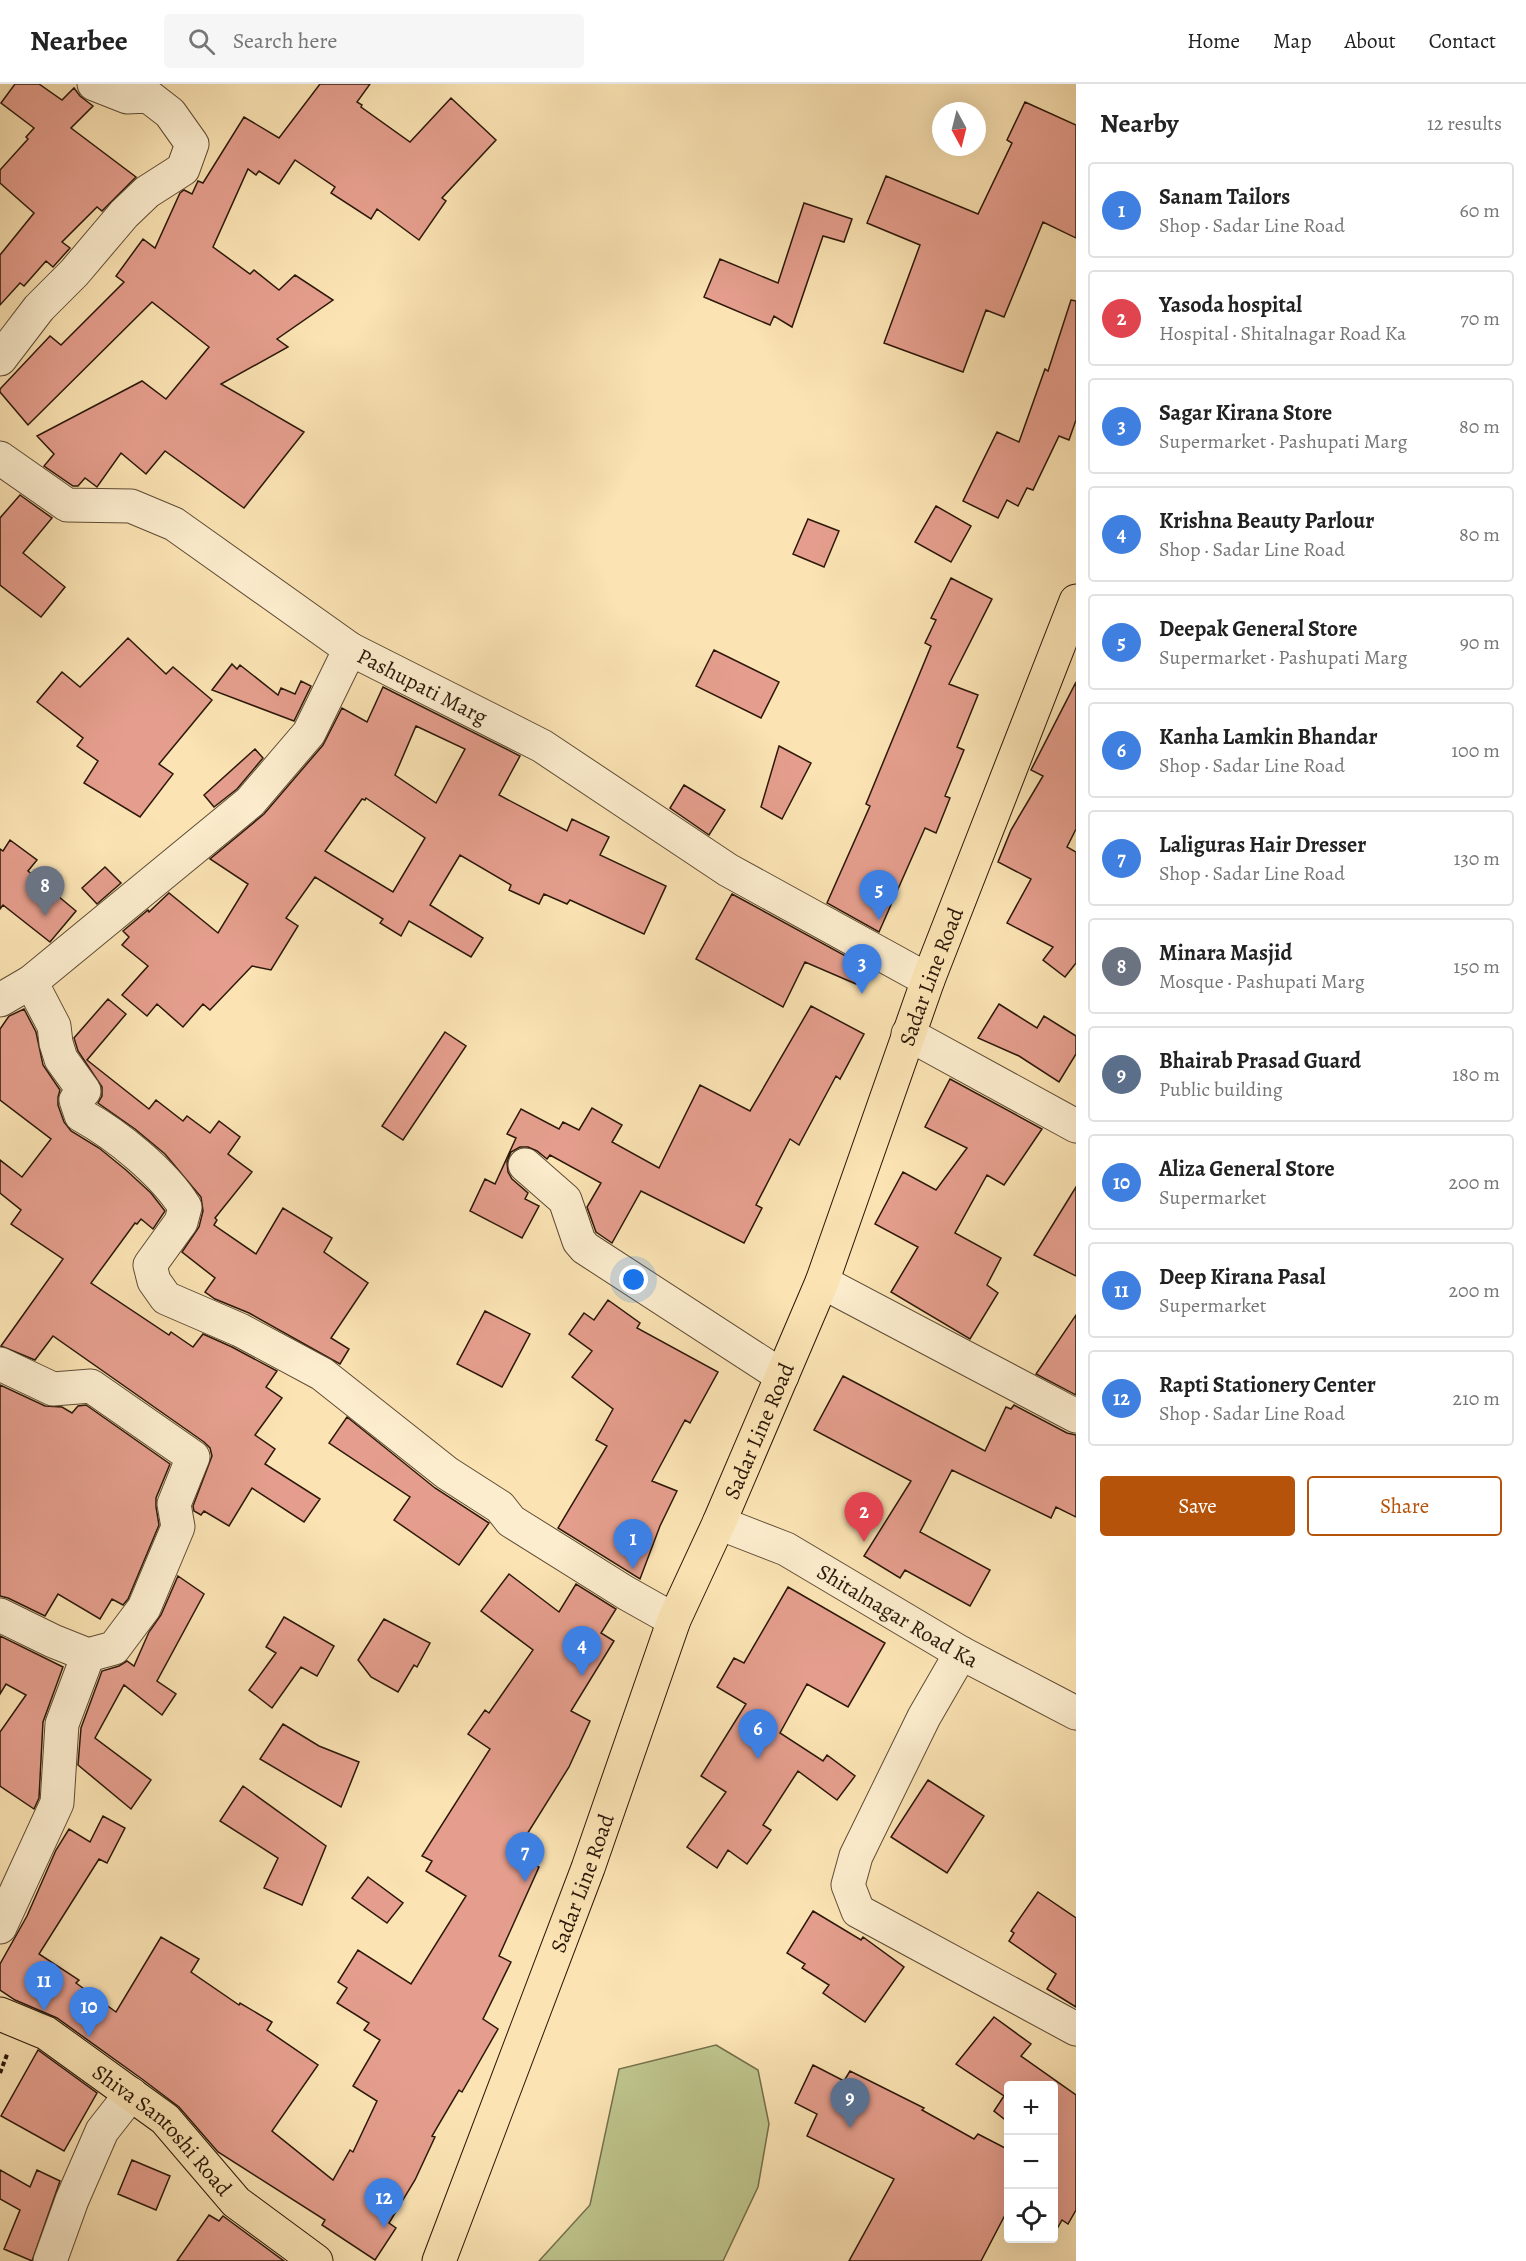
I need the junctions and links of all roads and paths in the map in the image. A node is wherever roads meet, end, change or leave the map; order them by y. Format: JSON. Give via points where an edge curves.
{"nodes":[{"id":1,"x":94,"y":84,"type":"edge"},
{"id":2,"x":0,"y":359,"type":"edge"},
{"id":3,"x":0,"y":458,"type":"edge"},
{"id":4,"x":1076,"y":601,"type":"edge"},
{"id":5,"x":350,"y":649,"type":"junction"},
{"id":6,"x":928,"y":980,"type":"junction"},
{"id":7,"x":32,"y":982,"type":"junction"},
{"id":8,"x":0,"y":1000,"type":"edge"},
{"id":9,"x":908,"y":1034,"type":"junction"},
{"id":10,"x":1076,"y":1126,"type":"edge"},
{"id":11,"x":525,"y":1166,"type":"dead end"},
{"id":12,"x":822,"y":1282,"type":"junction"},
{"id":13,"x":0,"y":1364,"type":"edge"},
{"id":14,"x":782,"y":1376,"type":"junction"},
{"id":15,"x":1076,"y":1416,"type":"edge"},
{"id":16,"x":719,"y":1523,"type":"junction"},
{"id":17,"x":0,"y":1615,"type":"edge"},
{"id":18,"x":674,"y":1620,"type":"junction"},
{"id":19,"x":961,"y":1653,"type":"junction"},
{"id":20,"x":88,"y":1655,"type":"junction"},
{"id":21,"x":1076,"y":1713,"type":"edge"},
{"id":22,"x":0,"y":1928,"type":"edge"},
{"id":23,"x":0,"y":2014,"type":"edge"},
{"id":24,"x":1076,"y":2029,"type":"edge"},
{"id":25,"x":131,"y":2094,"type":"junction"},
{"id":26,"x":50,"y":2261,"type":"edge"},
{"id":27,"x":316,"y":2261,"type":"edge"},
{"id":28,"x":439,"y":2261,"type":"edge"}],
"edges":[{"from":1,"to":2,"type":"street","via":[[127,97],[148,96],[170,113],[192,144],[183,169],[147,192],[124,214],[39,308]]},
{"from":3,"to":5,"type":"street","via":[[67,505],[131,506],[174,524]]},
{"from":4,"to":6,"type":"main road","name":"Sadar Line Road"},
{"from":5,"to":6,"type":"street","name":"Pashupati Marg","via":[[542,746],[728,870]]},
{"from":5,"to":7,"type":"street","name":"Pashupati Marg","via":[[309,733],[250,802]]},
{"from":6,"to":9,"type":"main road","name":"Sadar Line Road"},
{"from":7,"to":8,"type":"street","name":"Pashupati Marg"},
{"from":7,"to":18,"type":"street","via":[[54,1026],[61,1059],[84,1091],[76,1100],[81,1115],[137,1155],[185,1207],[181,1222],[150,1265],[154,1281],[166,1298],[240,1330],[322,1374],[447,1473],[500,1507],[511,1521]]},
{"from":9,"to":10,"type":"street"},
{"from":9,"to":12,"type":"main road","name":"Sadar Line Road"},
{"from":11,"to":14,"type":"street","via":[[565,1200],[585,1248]]},
{"from":12,"to":14,"type":"main road","name":"Sadar Line Road"},
{"from":12,"to":15,"type":"street"},
{"from":13,"to":20,"type":"street","via":[[53,1389],[92,1386],[193,1457],[174,1504],[178,1527],[144,1608],[114,1648]]},
{"from":14,"to":16,"type":"main road","name":"Sadar Line Road"},
{"from":16,"to":18,"type":"main road","name":"Sadar Line Road"},
{"from":16,"to":19,"type":"street","name":"Shitalnagar Road Ka","via":[[786,1549]]},
{"from":17,"to":20,"type":"street"},
{"from":18,"to":28,"type":"main road","name":"Sadar Line Road","via":[[588,1868]]},
{"from":19,"to":21,"type":"street","name":"Shitalnagar Road Ka"},
{"from":19,"to":24,"type":"street","via":[[924,1717],[856,1856],[848,1885],[858,1911]]},
{"from":20,"to":22,"type":"street","via":[[62,1724],[57,1803]]},
{"from":23,"to":25,"type":"main road","name":"Shiva Santoshi Road","via":[[46,2033]]},
{"from":25,"to":26,"type":"street","via":[[102,2131]]},
{"from":25,"to":27,"type":"main road","name":"Shiva Santoshi Road","via":[[165,2119],[236,2202]]}]}
